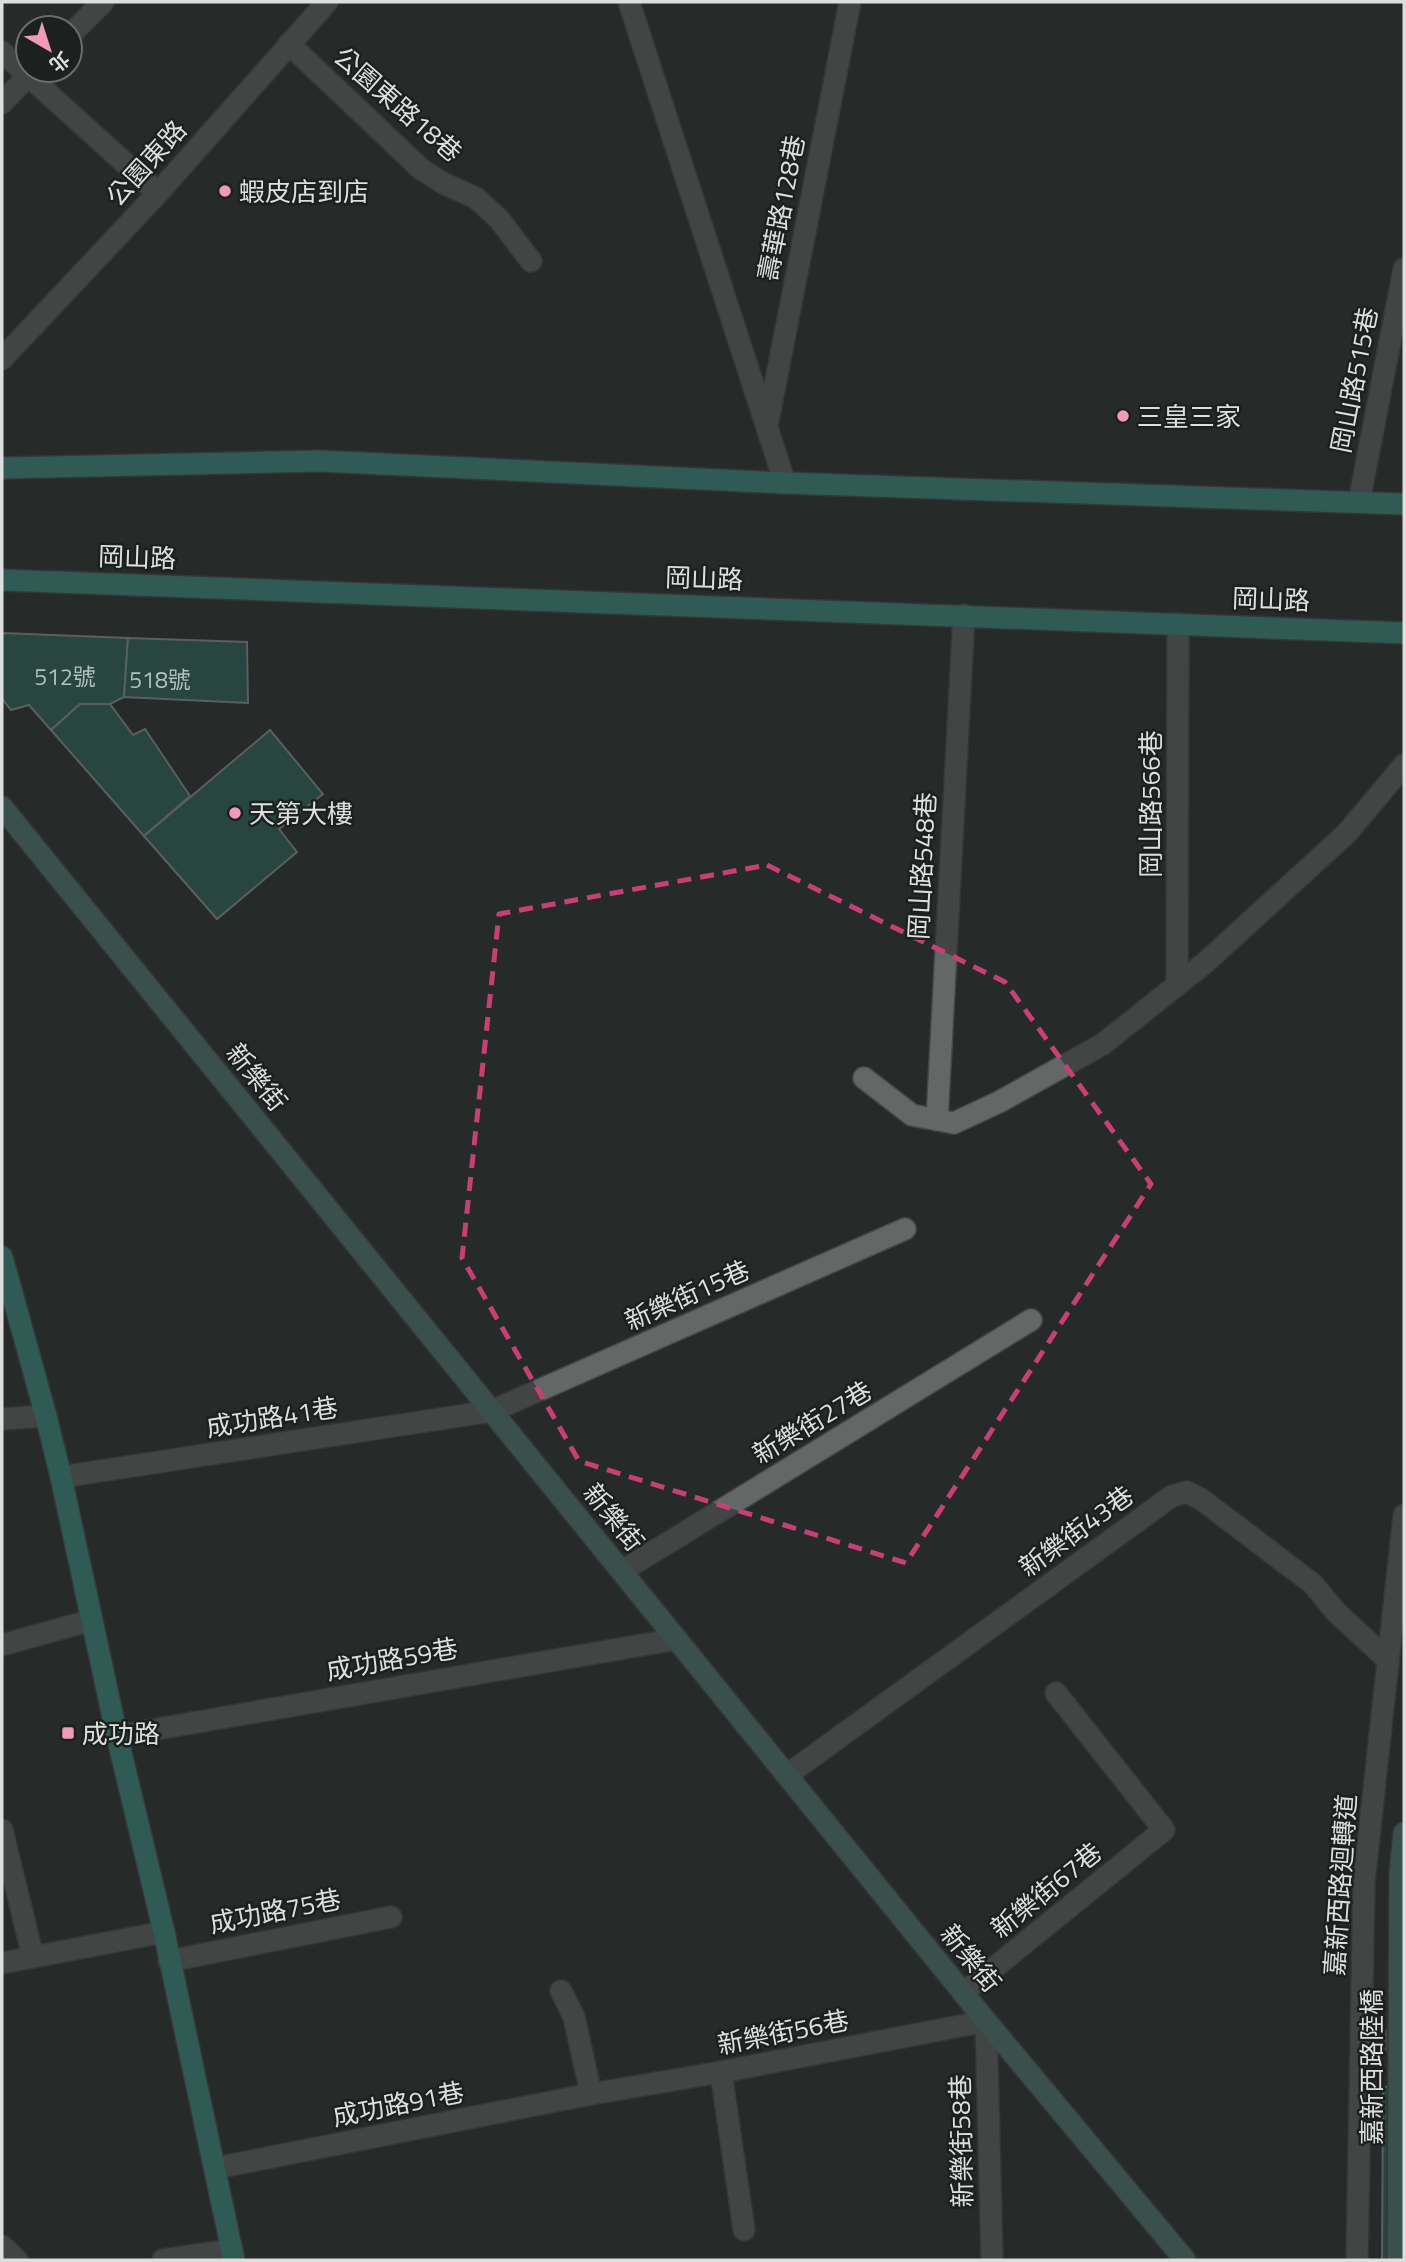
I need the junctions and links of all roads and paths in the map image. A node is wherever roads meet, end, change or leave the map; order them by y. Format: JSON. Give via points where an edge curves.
{"nodes":[{"id":1,"x":103,"y":2,"type":"edge"},
{"id":2,"x":327,"y":2,"type":"edge"},
{"id":3,"x":629,"y":2,"type":"edge"},
{"id":4,"x":850,"y":2,"type":"edge"},
{"id":5,"x":84,"y":21,"type":"edge"},
{"id":6,"x":289,"y":44,"type":"junction"},
{"id":7,"x":21,"y":84,"type":"edge"},
{"id":8,"x":44,"y":84,"type":"edge"},
{"id":9,"x":2,"y":103,"type":"edge"},
{"id":10,"x":158,"y":193,"type":"junction"},
{"id":11,"x":531,"y":261,"type":"dead end"},
{"id":12,"x":1404,"y":269,"type":"edge"},
{"id":13,"x":2,"y":359,"type":"edge"},
{"id":14,"x":767,"y":426,"type":"junction"},
{"id":15,"x":2,"y":468,"type":"edge"},
{"id":16,"x":785,"y":483,"type":"junction"},
{"id":17,"x":1359,"y":502,"type":"junction"},
{"id":18,"x":1404,"y":504,"type":"edge"},
{"id":19,"x":2,"y":580,"type":"edge"},
{"id":20,"x":964,"y":615,"type":"junction"},
{"id":21,"x":1178,"y":624,"type":"junction"},
{"id":22,"x":1404,"y":633,"type":"edge"},
{"id":23,"x":1404,"y":765,"type":"edge"},
{"id":24,"x":2,"y":807,"type":"edge"},
{"id":25,"x":1177,"y":984,"type":"junction"},
{"id":26,"x":864,"y":1078,"type":"dead end"},
{"id":27,"x":937,"y":1120,"type":"junction"},
{"id":28,"x":905,"y":1229,"type":"dead end"},
{"id":29,"x":2,"y":1257,"type":"edge"},
{"id":30,"x":1031,"y":1321,"type":"dead end"},
{"id":31,"x":492,"y":1412,"type":"junction"},
{"id":32,"x":46,"y":1416,"type":"junction"},
{"id":33,"x":2,"y":1419,"type":"edge"},
{"id":34,"x":61,"y":1477,"type":"junction"},
{"id":35,"x":1404,"y":1515,"type":"edge"},
{"id":36,"x":622,"y":1571,"type":"junction"},
{"id":37,"x":92,"y":1620,"type":"junction"},
{"id":38,"x":677,"y":1639,"type":"junction"},
{"id":39,"x":2,"y":1646,"type":"edge"},
{"id":40,"x":1388,"y":1660,"type":"junction"},
{"id":41,"x":1056,"y":1693,"type":"dead end"},
{"id":42,"x":117,"y":1736,"type":"junction"},
{"id":43,"x":787,"y":1775,"type":"junction"},
{"id":44,"x":2,"y":1830,"type":"edge"},
{"id":45,"x":1404,"y":1833,"type":"edge"},
{"id":46,"x":391,"y":1917,"type":"dead end"},
{"id":47,"x":164,"y":1932,"type":"junction"},
{"id":48,"x":33,"y":1957,"type":"junction"},
{"id":49,"x":169,"y":1961,"type":"junction"},
{"id":50,"x":2,"y":1963,"type":"edge"},
{"id":51,"x":561,"y":1991,"type":"dead end"},
{"id":52,"x":963,"y":1993,"type":"junction"},
{"id":53,"x":986,"y":2021,"type":"junction"},
{"id":54,"x":1361,"y":2040,"type":"junction"},
{"id":55,"x":1404,"y":2041,"type":"edge"},
{"id":56,"x":721,"y":2073,"type":"junction"},
{"id":57,"x":591,"y":2094,"type":"junction"},
{"id":58,"x":216,"y":2168,"type":"junction"},
{"id":59,"x":744,"y":2230,"type":"dead end"},
{"id":60,"x":2,"y":2246,"type":"edge"},
{"id":61,"x":233,"y":2255,"type":"edge"},
{"id":62,"x":17,"y":2260,"type":"edge"},
{"id":63,"x":163,"y":2260,"type":"edge"},
{"id":64,"x":992,"y":2260,"type":"edge"},
{"id":65,"x":1185,"y":2260,"type":"edge"},
{"id":66,"x":1357,"y":2260,"type":"edge"},
{"id":67,"x":1398,"y":2260,"type":"edge"}],
"edges":[{"from":1,"to":5,"type":"street"},
{"from":2,"to":6,"type":"street","name":"公園東路"},
{"from":3,"to":14,"type":"street"},
{"from":4,"to":14,"type":"street","name":"壽華路128巷"},
{"from":6,"to":10,"type":"street","name":"公園東路"},
{"from":6,"to":11,"type":"street","name":"公園東路18巷","via":[[421,169],[484,205]]},
{"from":7,"to":9,"type":"street"},
{"from":8,"to":10,"type":"street"},
{"from":10,"to":13,"type":"street","name":"公園東路"},
{"from":12,"to":17,"type":"street","name":"岡山路515巷"},
{"from":14,"to":16,"type":"street"},
{"from":15,"to":16,"type":"main road","via":[[319,461]]},
{"from":16,"to":17,"type":"main road"},
{"from":17,"to":18,"type":"main road"},
{"from":19,"to":20,"type":"main road","name":"岡山路"},
{"from":20,"to":21,"type":"main road","name":"岡山路"},
{"from":20,"to":27,"type":"street","name":"岡山路548巷"},
{"from":21,"to":22,"type":"main road","name":"岡山路"},
{"from":21,"to":25,"type":"street","name":"岡山路566巷"},
{"from":23,"to":25,"type":"street","via":[[1347,833]]},
{"from":24,"to":31,"type":"street","name":"新樂街"},
{"from":25,"to":27,"type":"street","via":[[1103,1044],[954,1123]]},
{"from":26,"to":27,"type":"street","via":[[912,1115]]},
{"from":28,"to":31,"type":"street","name":"新樂街15巷"},
{"from":29,"to":32,"type":"main road"},
{"from":30,"to":36,"type":"street","name":"新樂街27巷"},
{"from":31,"to":34,"type":"street","name":"成功路41巷"},
{"from":31,"to":36,"type":"street","name":"新樂街"},
{"from":32,"to":33,"type":"street"},
{"from":32,"to":34,"type":"main road"},
{"from":34,"to":37,"type":"main road"},
{"from":35,"to":40,"type":"street","name":"嘉新西路迴轉道"},
{"from":36,"to":38,"type":"street","name":"新樂街"},
{"from":37,"to":39,"type":"street"},
{"from":37,"to":42,"type":"main road"},
{"from":38,"to":42,"type":"street","name":"成功路59巷"},
{"from":38,"to":43,"type":"street","name":"新樂街"},
{"from":40,"to":43,"type":"street","name":"新樂街43巷","via":[[1313,1584],[1187,1492],[1172,1496]]},
{"from":40,"to":54,"type":"street","name":"嘉新西路迴轉道","via":[[1364,1882]]},
{"from":41,"to":52,"type":"street","name":"新樂街67巷","via":[[1164,1830]]},
{"from":42,"to":47,"type":"main road"},
{"from":43,"to":52,"type":"street","name":"新樂街"},
{"from":44,"to":48,"type":"street"},
{"from":45,"to":67,"type":"street","name":"嘉新西路陸橋","bridge":true},
{"from":46,"to":49,"type":"street","name":"成功路75巷"},
{"from":47,"to":48,"type":"street"},
{"from":47,"to":49,"type":"main road"},
{"from":48,"to":50,"type":"street"},
{"from":49,"to":58,"type":"main road"},
{"from":51,"to":57,"type":"street","via":[[574,2017]]},
{"from":52,"to":53,"type":"street","name":"新樂街"},
{"from":53,"to":56,"type":"street","name":"新樂街56巷"},
{"from":53,"to":64,"type":"street","name":"新樂街58巷"},
{"from":53,"to":65,"type":"street","name":"新樂街"},
{"from":54,"to":55,"type":"street"},
{"from":54,"to":66,"type":"street","name":"嘉新西路迴轉道"},
{"from":56,"to":57,"type":"street","name":"新樂街56巷"},
{"from":56,"to":59,"type":"street"},
{"from":57,"to":58,"type":"street","name":"成功路91巷"},
{"from":58,"to":61,"type":"main road"},
{"from":60,"to":62,"type":"street"},
{"from":61,"to":63,"type":"street"}]}
